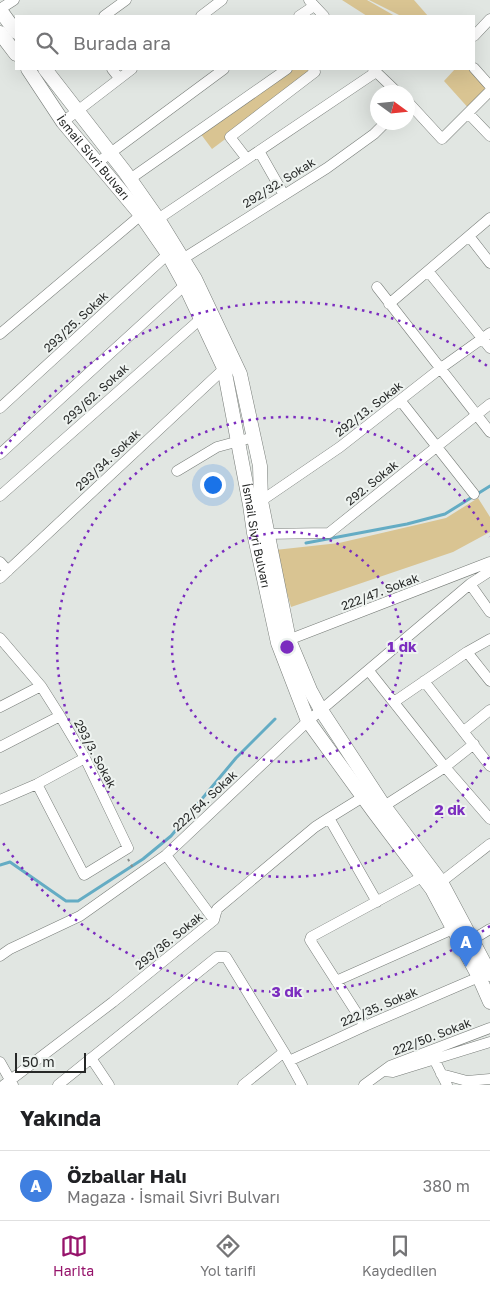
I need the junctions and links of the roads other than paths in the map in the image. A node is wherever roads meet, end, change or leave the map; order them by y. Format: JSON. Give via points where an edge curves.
{"nodes":[{"id":1,"x":14,"y":0,"type":"edge"},
{"id":2,"x":126,"y":0,"type":"edge"},
{"id":3,"x":222,"y":0,"type":"edge"},
{"id":4,"x":311,"y":3,"type":"edge"},
{"id":5,"x":0,"y":10,"type":"edge"},
{"id":6,"x":105,"y":15,"type":"edge"},
{"id":7,"x":202,"y":15,"type":"edge"},
{"id":8,"x":300,"y":15,"type":"edge"},
{"id":9,"x":323,"y":15,"type":"edge"},
{"id":10,"x":490,"y":19,"type":"edge"},
{"id":11,"x":6,"y":33,"type":"edge"},
{"id":12,"x":475,"y":35,"type":"edge"},
{"id":13,"x":15,"y":52,"type":"edge"},
{"id":14,"x":475,"y":69,"type":"edge"},
{"id":15,"x":30,"y":70,"type":"edge"},
{"id":16,"x":46,"y":70,"type":"edge"},
{"id":17,"x":113,"y":70,"type":"edge"},
{"id":18,"x":131,"y":70,"type":"edge"},
{"id":19,"x":223,"y":70,"type":"edge"},
{"id":20,"x":285,"y":70,"type":"edge"},
{"id":21,"x":314,"y":70,"type":"edge"},
{"id":22,"x":375,"y":70,"type":"edge"},
{"id":23,"x":119,"y":78,"type":"junction"},
{"id":24,"x":391,"y":85,"type":"edge"},
{"id":25,"x":490,"y":86,"type":"edge"},
{"id":26,"x":490,"y":91,"type":"edge"},
{"id":27,"x":77,"y":110,"type":"junction"},
{"id":28,"x":415,"y":110,"type":"edge"},
{"id":29,"x":468,"y":113,"type":"junction"},
{"id":30,"x":63,"y":122,"type":"junction"},
{"id":31,"x":378,"y":130,"type":"edge"},
{"id":32,"x":490,"y":136,"type":"edge"},
{"id":33,"x":259,"y":151,"type":"junction"},
{"id":34,"x":110,"y":152,"type":"junction"},
{"id":35,"x":247,"y":158,"type":"junction"},
{"id":36,"x":98,"y":163,"type":"junction"},
{"id":37,"x":130,"y":179,"type":"junction"},
{"id":38,"x":284,"y":195,"type":"junction"},
{"id":39,"x":141,"y":215,"type":"junction"},
{"id":40,"x":490,"y":218,"type":"edge"},
{"id":41,"x":158,"y":219,"type":"junction"},
{"id":42,"x":469,"y":236,"type":"junction"},
{"id":43,"x":168,"y":254,"type":"junction"},
{"id":44,"x":181,"y":260,"type":"junction"},
{"id":45,"x":490,"y":263,"type":"edge"},
{"id":46,"x":428,"y":271,"type":"junction"},
{"id":47,"x":186,"y":285,"type":"junction"},
{"id":48,"x":377,"y":287,"type":"dead end"},
{"id":49,"x":389,"y":304,"type":"junction"},
{"id":50,"x":205,"y":315,"type":"junction"},
{"id":51,"x":0,"y":333,"type":"edge"},
{"id":52,"x":486,"y":336,"type":"edge"},
{"id":53,"x":490,"y":348,"type":"edge"},
{"id":54,"x":229,"y":364,"type":"junction"},
{"id":55,"x":441,"y":368,"type":"junction"},
{"id":56,"x":400,"y":400,"type":"junction"},
{"id":57,"x":490,"y":404,"type":"edge"},
{"id":58,"x":0,"y":408,"type":"edge"},
{"id":59,"x":476,"y":415,"type":"junction"},
{"id":60,"x":490,"y":432,"type":"edge"},
{"id":61,"x":254,"y":437,"type":"junction"},
{"id":62,"x":238,"y":441,"type":"junction"},
{"id":63,"x":436,"y":448,"type":"junction"},
{"id":64,"x":0,"y":454,"type":"edge"},
{"id":65,"x":177,"y":471,"type":"dead end"},
{"id":66,"x":474,"y":494,"type":"dead end"},
{"id":67,"x":0,"y":496,"type":"edge"},
{"id":68,"x":261,"y":501,"type":"junction"},
{"id":69,"x":260,"y":534,"type":"junction"},
{"id":70,"x":0,"y":562,"type":"edge"},
{"id":71,"x":490,"y":562,"type":"edge"},
{"id":72,"x":490,"y":571,"type":"edge"},
{"id":73,"x":4,"y":574,"type":"edge"},
{"id":74,"x":470,"y":584,"type":"junction"},
{"id":75,"x":490,"y":612,"type":"edge"},
{"id":76,"x":0,"y":638,"type":"edge"},
{"id":77,"x":490,"y":639,"type":"edge"},
{"id":78,"x":284,"y":642,"type":"junction"},
{"id":79,"x":467,"y":652,"type":"junction"},
{"id":80,"x":370,"y":671,"type":"junction"},
{"id":81,"x":424,"y":681,"type":"junction"},
{"id":82,"x":490,"y":682,"type":"edge"},
{"id":83,"x":41,"y":686,"type":"junction"},
{"id":84,"x":394,"y":702,"type":"junction"},
{"id":85,"x":0,"y":707,"type":"edge"},
{"id":86,"x":321,"y":710,"type":"junction"},
{"id":87,"x":490,"y":710,"type":"edge"},
{"id":88,"x":60,"y":716,"type":"junction"},
{"id":89,"x":308,"y":721,"type":"junction"},
{"id":90,"x":464,"y":731,"type":"junction"},
{"id":91,"x":474,"y":744,"type":"junction"},
{"id":92,"x":0,"y":747,"type":"edge"},
{"id":93,"x":85,"y":758,"type":"junction"},
{"id":94,"x":490,"y":766,"type":"edge"},
{"id":95,"x":445,"y":767,"type":"junction"},
{"id":96,"x":37,"y":784,"type":"junction"},
{"id":97,"x":363,"y":797,"type":"junction"},
{"id":98,"x":0,"y":800,"type":"edge"},
{"id":99,"x":379,"y":809,"type":"junction"},
{"id":100,"x":329,"y":818,"type":"junction"},
{"id":101,"x":490,"y":819,"type":"edge"},
{"id":102,"x":490,"y":844,"type":"edge"},
{"id":103,"x":166,"y":855,"type":"junction"},
{"id":104,"x":422,"y":877,"type":"junction"},
{"id":105,"x":436,"y":886,"type":"junction"},
{"id":106,"x":376,"y":902,"type":"junction"},
{"id":107,"x":214,"y":920,"type":"junction"},
{"id":108,"x":453,"y":929,"type":"junction"},
{"id":109,"x":490,"y":929,"type":"edge"},
{"id":110,"x":467,"y":943,"type":"junction"},
{"id":111,"x":0,"y":956,"type":"edge"},
{"id":112,"x":485,"y":976,"type":"edge"},
{"id":113,"x":336,"y":981,"type":"junction"},
{"id":114,"x":490,"y":1002,"type":"edge"},
{"id":115,"x":364,"y":1026,"type":"junction"},
{"id":116,"x":490,"y":1028,"type":"edge"},
{"id":117,"x":490,"y":1042,"type":"edge"},
{"id":118,"x":286,"y":1056,"type":"junction"},
{"id":119,"x":91,"y":1058,"type":"junction"},
{"id":120,"x":434,"y":1060,"type":"junction"},
{"id":121,"x":0,"y":1062,"type":"edge"},
{"id":122,"x":384,"y":1071,"type":"junction"},
{"id":123,"x":441,"y":1074,"type":"junction"},
{"id":124,"x":490,"y":1079,"type":"edge"},
{"id":125,"x":467,"y":1083,"type":"edge"},
{"id":126,"x":9,"y":1084,"type":"edge"},
{"id":127,"x":58,"y":1085,"type":"edge"},
{"id":128,"x":109,"y":1085,"type":"edge"},
{"id":129,"x":243,"y":1085,"type":"edge"},
{"id":130,"x":302,"y":1085,"type":"edge"},
{"id":131,"x":364,"y":1085,"type":"edge"},
{"id":132,"x":447,"y":1085,"type":"edge"}],
"edges":[{"from":1,"to":5,"type":"street"},
{"from":2,"to":6,"type":"street"},
{"from":3,"to":7,"type":"street"},
{"from":4,"to":8,"type":"street"},
{"from":4,"to":9,"type":"street"},
{"from":5,"to":11,"type":"main road"},
{"from":10,"to":12,"type":"street"},
{"from":11,"to":13,"type":"main road"},
{"from":14,"to":25,"type":"street"},
{"from":15,"to":30,"type":"main road","name":"İsmail Sivri Bulvarı"},
{"from":16,"to":27,"type":"main road","name":"İsmail Sivri Bulvarı"},
{"from":17,"to":23,"type":"street"},
{"from":18,"to":23,"type":"street"},
{"from":19,"to":34,"type":"street"},
{"from":20,"to":37,"type":"street"},
{"from":21,"to":35,"type":"street","via":[[230,137]]},
{"from":22,"to":24,"type":"street"},
{"from":22,"to":33,"type":"street"},
{"from":23,"to":27,"type":"street"},
{"from":26,"to":29,"type":"street"},
{"from":27,"to":30,"type":"street"},
{"from":27,"to":34,"type":"main road","name":"İsmail Sivri Bulvarı"},
{"from":28,"to":29,"type":"street","via":[[442,139]]},
{"from":29,"to":32,"type":"street"},
{"from":30,"to":36,"type":"main road","name":"İsmail Sivri Bulvarı"},
{"from":31,"to":38,"type":"street","name":"292/32. Sokak"},
{"from":33,"to":35,"type":"street"},
{"from":33,"to":38,"type":"street"},
{"from":34,"to":36,"type":"street"},
{"from":34,"to":37,"type":"main road","name":"İsmail Sivri Bulvarı"},
{"from":35,"to":41,"type":"street"},
{"from":36,"to":39,"type":"main road","name":"İsmail Sivri Bulvarı"},
{"from":37,"to":41,"type":"main road","name":"İsmail Sivri Bulvarı"},
{"from":38,"to":44,"type":"street","name":"292/32. Sokak"},
{"from":39,"to":43,"type":"main road","name":"İsmail Sivri Bulvarı"},
{"from":39,"to":51,"type":"street"},
{"from":40,"to":42,"type":"street"},
{"from":41,"to":44,"type":"main road","name":"İsmail Sivri Bulvarı"},
{"from":42,"to":45,"type":"street"},
{"from":42,"to":46,"type":"street"},
{"from":43,"to":47,"type":"main road","name":"İsmail Sivri Bulvarı"},
{"from":43,"to":58,"type":"street","name":"293/25. Sokak"},
{"from":44,"to":50,"type":"main road","name":"İsmail Sivri Bulvarı","via":[[194,279]]},
{"from":46,"to":49,"type":"street"},
{"from":46,"to":52,"type":"street"},
{"from":47,"to":50,"type":"main road","name":"İsmail Sivri Bulvarı"},
{"from":47,"to":64,"type":"street"},
{"from":48,"to":49,"type":"street"},
{"from":49,"to":55,"type":"street"},
{"from":50,"to":54,"type":"main road","name":"İsmail Sivri Bulvarı"},
{"from":50,"to":67,"type":"street","name":"293/62. Sokak"},
{"from":52,"to":53,"type":"street"},
{"from":52,"to":55,"type":"street","name":"292/13. Sokak"},
{"from":54,"to":61,"type":"main road","name":"İsmail Sivri Bulvarı","via":[[240,374]]},
{"from":54,"to":62,"type":"main road","name":"İsmail Sivri Bulvarı"},
{"from":54,"to":73,"type":"street","name":"293/34. Sokak"},
{"from":55,"to":56,"type":"street","name":"292/13. Sokak"},
{"from":55,"to":59,"type":"street"},
{"from":56,"to":63,"type":"street"},
{"from":56,"to":68,"type":"street","name":"292/13. Sokak","via":[[340,447]]},
{"from":57,"to":59,"type":"street","name":"292. Sokak"},
{"from":59,"to":60,"type":"street"},
{"from":59,"to":63,"type":"street","name":"292. Sokak"},
{"from":61,"to":62,"type":"street"},
{"from":61,"to":68,"type":"main road","name":"İsmail Sivri Bulvarı","via":[[260,466]]},
{"from":62,"to":65,"type":"street","via":[[217,447]]},
{"from":62,"to":69,"type":"main road","name":"İsmail Sivri Bulvarı","via":[[250,505]]},
{"from":63,"to":66,"type":"street"},
{"from":63,"to":69,"type":"street","name":"292. Sokak","via":[[329,534]]},
{"from":68,"to":69,"type":"main road","name":"İsmail Sivri Bulvarı"},
{"from":69,"to":78,"type":"main road","name":"İsmail Sivri Bulvarı"},
{"from":70,"to":73,"type":"street"},
{"from":71,"to":78,"type":"street","name":"222/47. Sokak"},
{"from":72,"to":74,"type":"street","name":"222/54. Sokak"},
{"from":74,"to":75,"type":"street"},
{"from":74,"to":80,"type":"street","name":"222/54. Sokak"},
{"from":76,"to":83,"type":"street","name":"293/3. Sokak"},
{"from":77,"to":79,"type":"street"},
{"from":78,"to":86,"type":"main road","name":"İsmail Sivri Bulvarı"},
{"from":78,"to":89,"type":"main road","name":"İsmail Sivri Bulvarı"},
{"from":79,"to":81,"type":"street"},
{"from":79,"to":82,"type":"street"},
{"from":80,"to":84,"type":"street"},
{"from":80,"to":86,"type":"street","name":"222/54. Sokak"},
{"from":81,"to":84,"type":"street"},
{"from":81,"to":90,"type":"street"},
{"from":83,"to":85,"type":"street"},
{"from":83,"to":88,"type":"street","name":"293/3. Sokak"},
{"from":84,"to":95,"type":"street"},
{"from":86,"to":89,"type":"street","name":"222/54. Sokak"},
{"from":86,"to":99,"type":"main road","name":"İsmail Sivri Bulvarı"},
{"from":87,"to":90,"type":"street"},
{"from":88,"to":92,"type":"street"},
{"from":88,"to":93,"type":"street","name":"293/3. Sokak"},
{"from":89,"to":97,"type":"main road","name":"İsmail Sivri Bulvarı"},
{"from":89,"to":103,"type":"street","name":"222/54. Sokak"},
{"from":90,"to":91,"type":"street"},
{"from":91,"to":94,"type":"street"},
{"from":91,"to":95,"type":"street"},
{"from":93,"to":96,"type":"street"},
{"from":93,"to":96,"type":"street","name":"293/3. Sokak","via":[[128,848],[84,874]]},
{"from":95,"to":99,"type":"street"},
{"from":95,"to":101,"type":"street"},
{"from":96,"to":98,"type":"street"},
{"from":97,"to":99,"type":"main road","name":"İsmail Sivri Bulvarı"},
{"from":97,"to":100,"type":"street","name":"293/36. Sokak"},
{"from":99,"to":104,"type":"main road","name":"İsmail Sivri Bulvarı"},
{"from":99,"to":105,"type":"main road","name":"İsmail Sivri Bulvarı"},
{"from":100,"to":106,"type":"street"},
{"from":100,"to":107,"type":"street","name":"293/36. Sokak","via":[[217,909]]},
{"from":102,"to":105,"type":"street"},
{"from":103,"to":107,"type":"street"},
{"from":103,"to":111,"type":"street","name":"222/54. Sokak","via":[[80,916]]},
{"from":104,"to":105,"type":"main road","name":"İsmail Sivri Bulvarı"},
{"from":104,"to":106,"type":"street"},
{"from":105,"to":108,"type":"main road","name":"İsmail Sivri Bulvarı"},
{"from":105,"to":110,"type":"main road","name":"İsmail Sivri Bulvarı"},
{"from":106,"to":113,"type":"street","via":[[311,937]]},
{"from":107,"to":126,"type":"street","name":"293/36. Sokak"},
{"from":108,"to":110,"type":"main road","name":"İsmail Sivri Bulvarı"},
{"from":108,"to":113,"type":"street"},
{"from":109,"to":110,"type":"street"},
{"from":110,"to":112,"type":"main road","name":"İsmail Sivri Bulvarı"},
{"from":112,"to":114,"type":"main road","name":"İsmail Sivri Bulvarı"},
{"from":112,"to":115,"type":"street","name":"222/35. Sokak"},
{"from":113,"to":115,"type":"street"},
{"from":115,"to":118,"type":"street","name":"222/35. Sokak"},
{"from":116,"to":122,"type":"street","name":"222/50. Sokak"},
{"from":117,"to":120,"type":"street","name":"222/50. Sokak"},
{"from":118,"to":119,"type":"street","via":[[226,956],[223,956],[217,957]]},
{"from":118,"to":129,"type":"street","name":"222/35. Sokak"},
{"from":118,"to":130,"type":"street"},
{"from":119,"to":127,"type":"street"},
{"from":119,"to":128,"type":"street"},
{"from":120,"to":122,"type":"street","name":"222/50. Sokak","via":[[393,1072]]},
{"from":120,"to":123,"type":"street"},
{"from":121,"to":126,"type":"street"},
{"from":122,"to":131,"type":"street","name":"222/50. Sokak"},
{"from":123,"to":125,"type":"street"},
{"from":123,"to":132,"type":"street"},
{"from":124,"to":125,"type":"street"}]}
